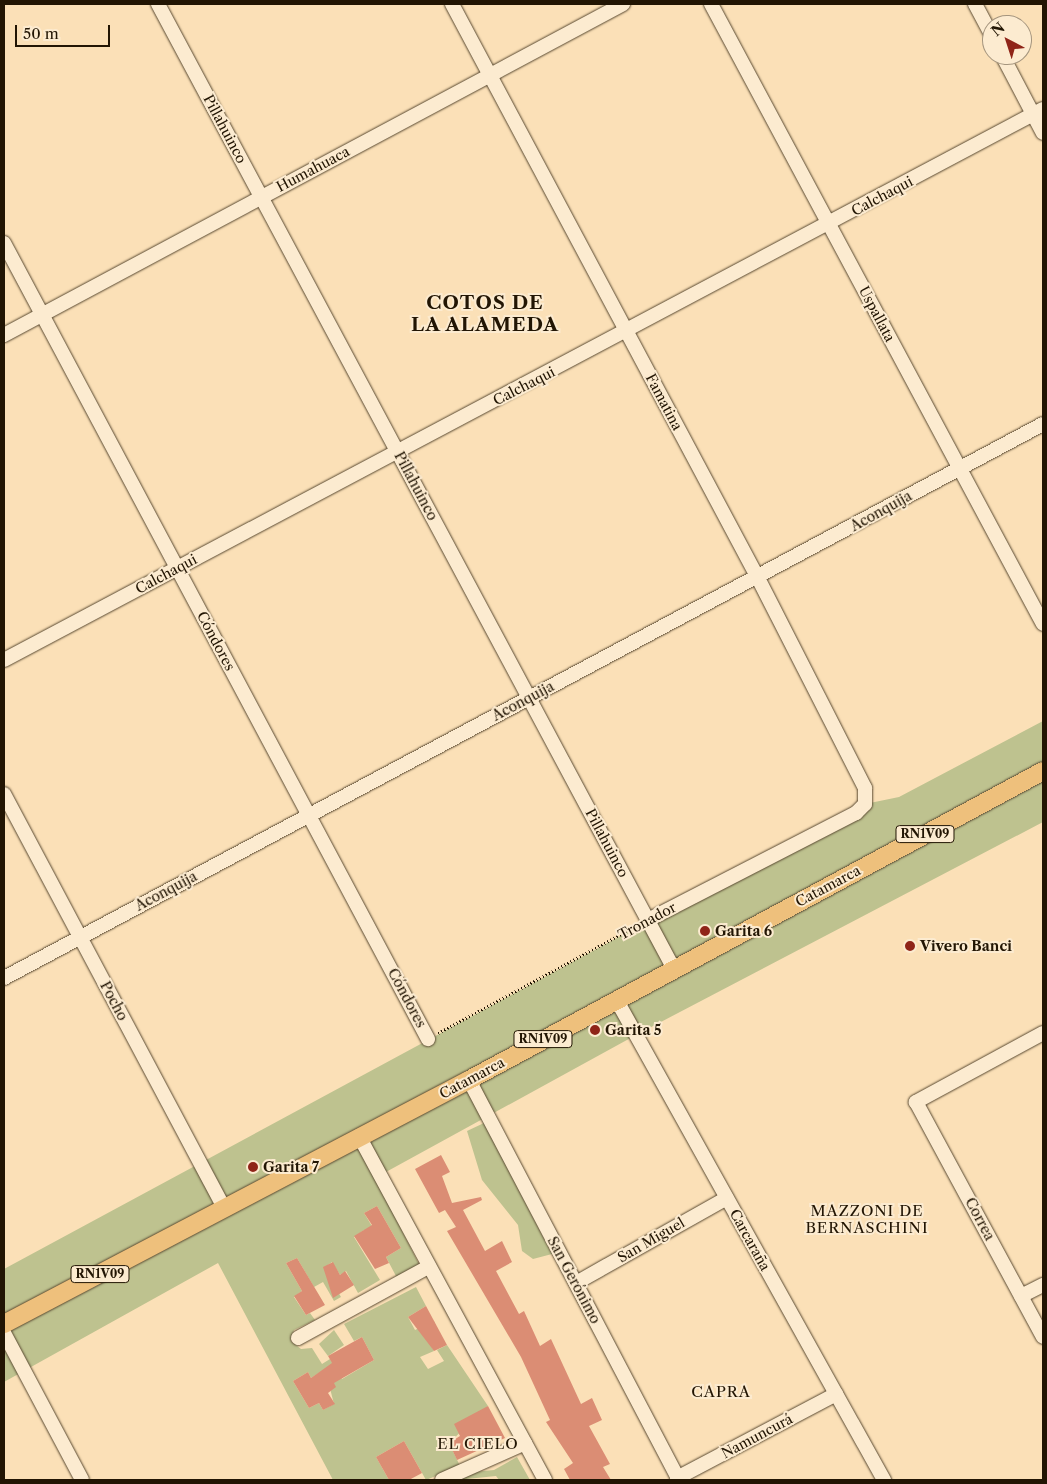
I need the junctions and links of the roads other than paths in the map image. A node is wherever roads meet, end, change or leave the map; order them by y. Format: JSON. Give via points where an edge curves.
{"nodes":[{"id":1,"x":158,"y":4,"type":"edge"},
{"id":2,"x":452,"y":4,"type":"edge"},
{"id":3,"x":623,"y":4,"type":"edge"},
{"id":4,"x":711,"y":4,"type":"edge"},
{"id":5,"x":975,"y":4,"type":"edge"},
{"id":6,"x":982,"y":17,"type":"edge"},
{"id":7,"x":1008,"y":65,"type":"edge"},
{"id":8,"x":489,"y":75,"type":"junction"},
{"id":9,"x":1038,"y":111,"type":"edge"},
{"id":10,"x":1043,"y":133,"type":"edge"},
{"id":11,"x":262,"y":197,"type":"junction"},
{"id":12,"x":828,"y":224,"type":"junction"},
{"id":13,"x":4,"y":243,"type":"edge"},
{"id":14,"x":42,"y":314,"type":"junction"},
{"id":15,"x":627,"y":332,"type":"junction"},
{"id":16,"x":4,"y":334,"type":"edge"},
{"id":17,"x":1043,"y":424,"type":"edge"},
{"id":18,"x":397,"y":451,"type":"junction"},
{"id":19,"x":960,"y":468,"type":"junction"},
{"id":20,"x":177,"y":568,"type":"junction"},
{"id":21,"x":758,"y":578,"type":"junction"},
{"id":22,"x":1043,"y":624,"type":"edge"},
{"id":23,"x":4,"y":660,"type":"edge"},
{"id":24,"x":529,"y":698,"type":"junction"},
{"id":25,"x":1043,"y":771,"type":"edge"},
{"id":26,"x":4,"y":794,"type":"edge"},
{"id":27,"x":865,"y":804,"type":"joint"},
{"id":28,"x":309,"y":815,"type":"junction"},
{"id":29,"x":648,"y":920,"type":"junction"},
{"id":30,"x":80,"y":937,"type":"junction"},
{"id":31,"x":674,"y":968,"type":"junction"},
{"id":32,"x":4,"y":978,"type":"edge"},
{"id":33,"x":616,"y":999,"type":"junction"},
{"id":34,"x":1043,"y":1033,"type":"edge"},
{"id":35,"x":428,"y":1039,"type":"road end"},
{"id":36,"x":469,"y":1080,"type":"junction"},
{"id":37,"x":359,"y":1136,"type":"junction"},
{"id":38,"x":727,"y":1198,"type":"junction"},
{"id":39,"x":224,"y":1208,"type":"junction"},
{"id":40,"x":428,"y":1267,"type":"junction"},
{"id":41,"x":576,"y":1283,"type":"junction"},
{"id":42,"x":1043,"y":1284,"type":"edge"},
{"id":43,"x":1021,"y":1296,"type":"junction"},
{"id":44,"x":4,"y":1324,"type":"edge"},
{"id":45,"x":4,"y":1333,"type":"edge"},
{"id":46,"x":1043,"y":1337,"type":"edge"},
{"id":47,"x":298,"y":1338,"type":"dead end"},
{"id":48,"x":836,"y":1394,"type":"junction"},
{"id":49,"x":525,"y":1443,"type":"junction"},
{"id":50,"x":678,"y":1479,"type":"edge"},
{"id":51,"x":82,"y":1480,"type":"edge"},
{"id":52,"x":442,"y":1480,"type":"edge"},
{"id":53,"x":546,"y":1480,"type":"edge"},
{"id":54,"x":884,"y":1480,"type":"edge"}],
"edges":[{"from":1,"to":11,"type":"street","name":"Pillahuinco"},
{"from":2,"to":8,"type":"street","name":"Famatina"},
{"from":3,"to":8,"type":"street","name":"Humahuaca"},
{"from":4,"to":12,"type":"street","name":"Uspallata"},
{"from":5,"to":6,"type":"street"},
{"from":7,"to":9,"type":"street"},
{"from":8,"to":11,"type":"street","name":"Humahuaca"},
{"from":8,"to":15,"type":"street","name":"Famatina"},
{"from":9,"to":10,"type":"street"},
{"from":9,"to":12,"type":"street","name":"Calchaqui"},
{"from":11,"to":14,"type":"street","name":"Humahuaca"},
{"from":11,"to":18,"type":"street","name":"Pillahuinco"},
{"from":12,"to":15,"type":"street","name":"Calchaqui"},
{"from":12,"to":19,"type":"street","name":"Uspallata"},
{"from":13,"to":14,"type":"street","name":"Cóndores"},
{"from":14,"to":16,"type":"street","name":"Humahuaca"},
{"from":14,"to":20,"type":"street","name":"Cóndores"},
{"from":15,"to":18,"type":"street","name":"Calchaqui"},
{"from":15,"to":21,"type":"street","name":"Famatina"},
{"from":17,"to":19,"type":"street","name":"Aconquija"},
{"from":18,"to":20,"type":"street","name":"Calchaqui"},
{"from":18,"to":24,"type":"street","name":"Pillahuinco"},
{"from":19,"to":21,"type":"street","name":"Aconquija"},
{"from":19,"to":22,"type":"street","name":"Uspallata"},
{"from":20,"to":23,"type":"street","name":"Calchaqui"},
{"from":20,"to":28,"type":"street","name":"Cóndores"},
{"from":21,"to":24,"type":"street","name":"Aconquija"},
{"from":21,"to":27,"type":"street","name":"Famatina","via":[[860,772]]},
{"from":24,"to":28,"type":"street","name":"Aconquija"},
{"from":24,"to":29,"type":"street","name":"Pillahuinco"},
{"from":25,"to":31,"type":"main road","name":"Catamarca","number":"RN1V09"},
{"from":26,"to":30,"type":"street","name":"Pocho"},
{"from":27,"to":29,"type":"street","name":"Tronador","via":[[856,813]]},
{"from":28,"to":30,"type":"street","name":"Aconquija"},
{"from":28,"to":35,"type":"street","name":"Cóndores"},
{"from":29,"to":31,"type":"street","name":"Pillahuinco"},
{"from":30,"to":32,"type":"street","name":"Aconquija"},
{"from":30,"to":39,"type":"street","name":"Pocho"},
{"from":31,"to":33,"type":"main road","name":"Catamarca","number":"RN1V09"},
{"from":33,"to":36,"type":"main road","name":"Catamarca","number":"RN1V09"},
{"from":33,"to":38,"type":"street","name":"Carcaraña"},
{"from":34,"to":43,"type":"street","name":"Correa","via":[[916,1102]]},
{"from":36,"to":37,"type":"main road","name":"Catamarca","number":"RN1V09"},
{"from":36,"to":41,"type":"street","name":"San Gerónimo"},
{"from":37,"to":39,"type":"main road","name":"Catamarca","number":"RN1V09"},
{"from":37,"to":40,"type":"street"},
{"from":38,"to":41,"type":"street","name":"San Miguel"},
{"from":38,"to":48,"type":"street","name":"Carcaraña"},
{"from":39,"to":44,"type":"main road","name":"Catamarca","number":"RN1V09"},
{"from":40,"to":47,"type":"street"},
{"from":40,"to":49,"type":"street"},
{"from":41,"to":50,"type":"street","name":"San Gerónimo"},
{"from":42,"to":43,"type":"street"},
{"from":43,"to":46,"type":"street","name":"Correa"},
{"from":45,"to":51,"type":"street"},
{"from":48,"to":50,"type":"street","name":"Namuncurá"},
{"from":48,"to":54,"type":"street","name":"Carcaraña"},
{"from":49,"to":52,"type":"street"},
{"from":49,"to":53,"type":"street"}]}
